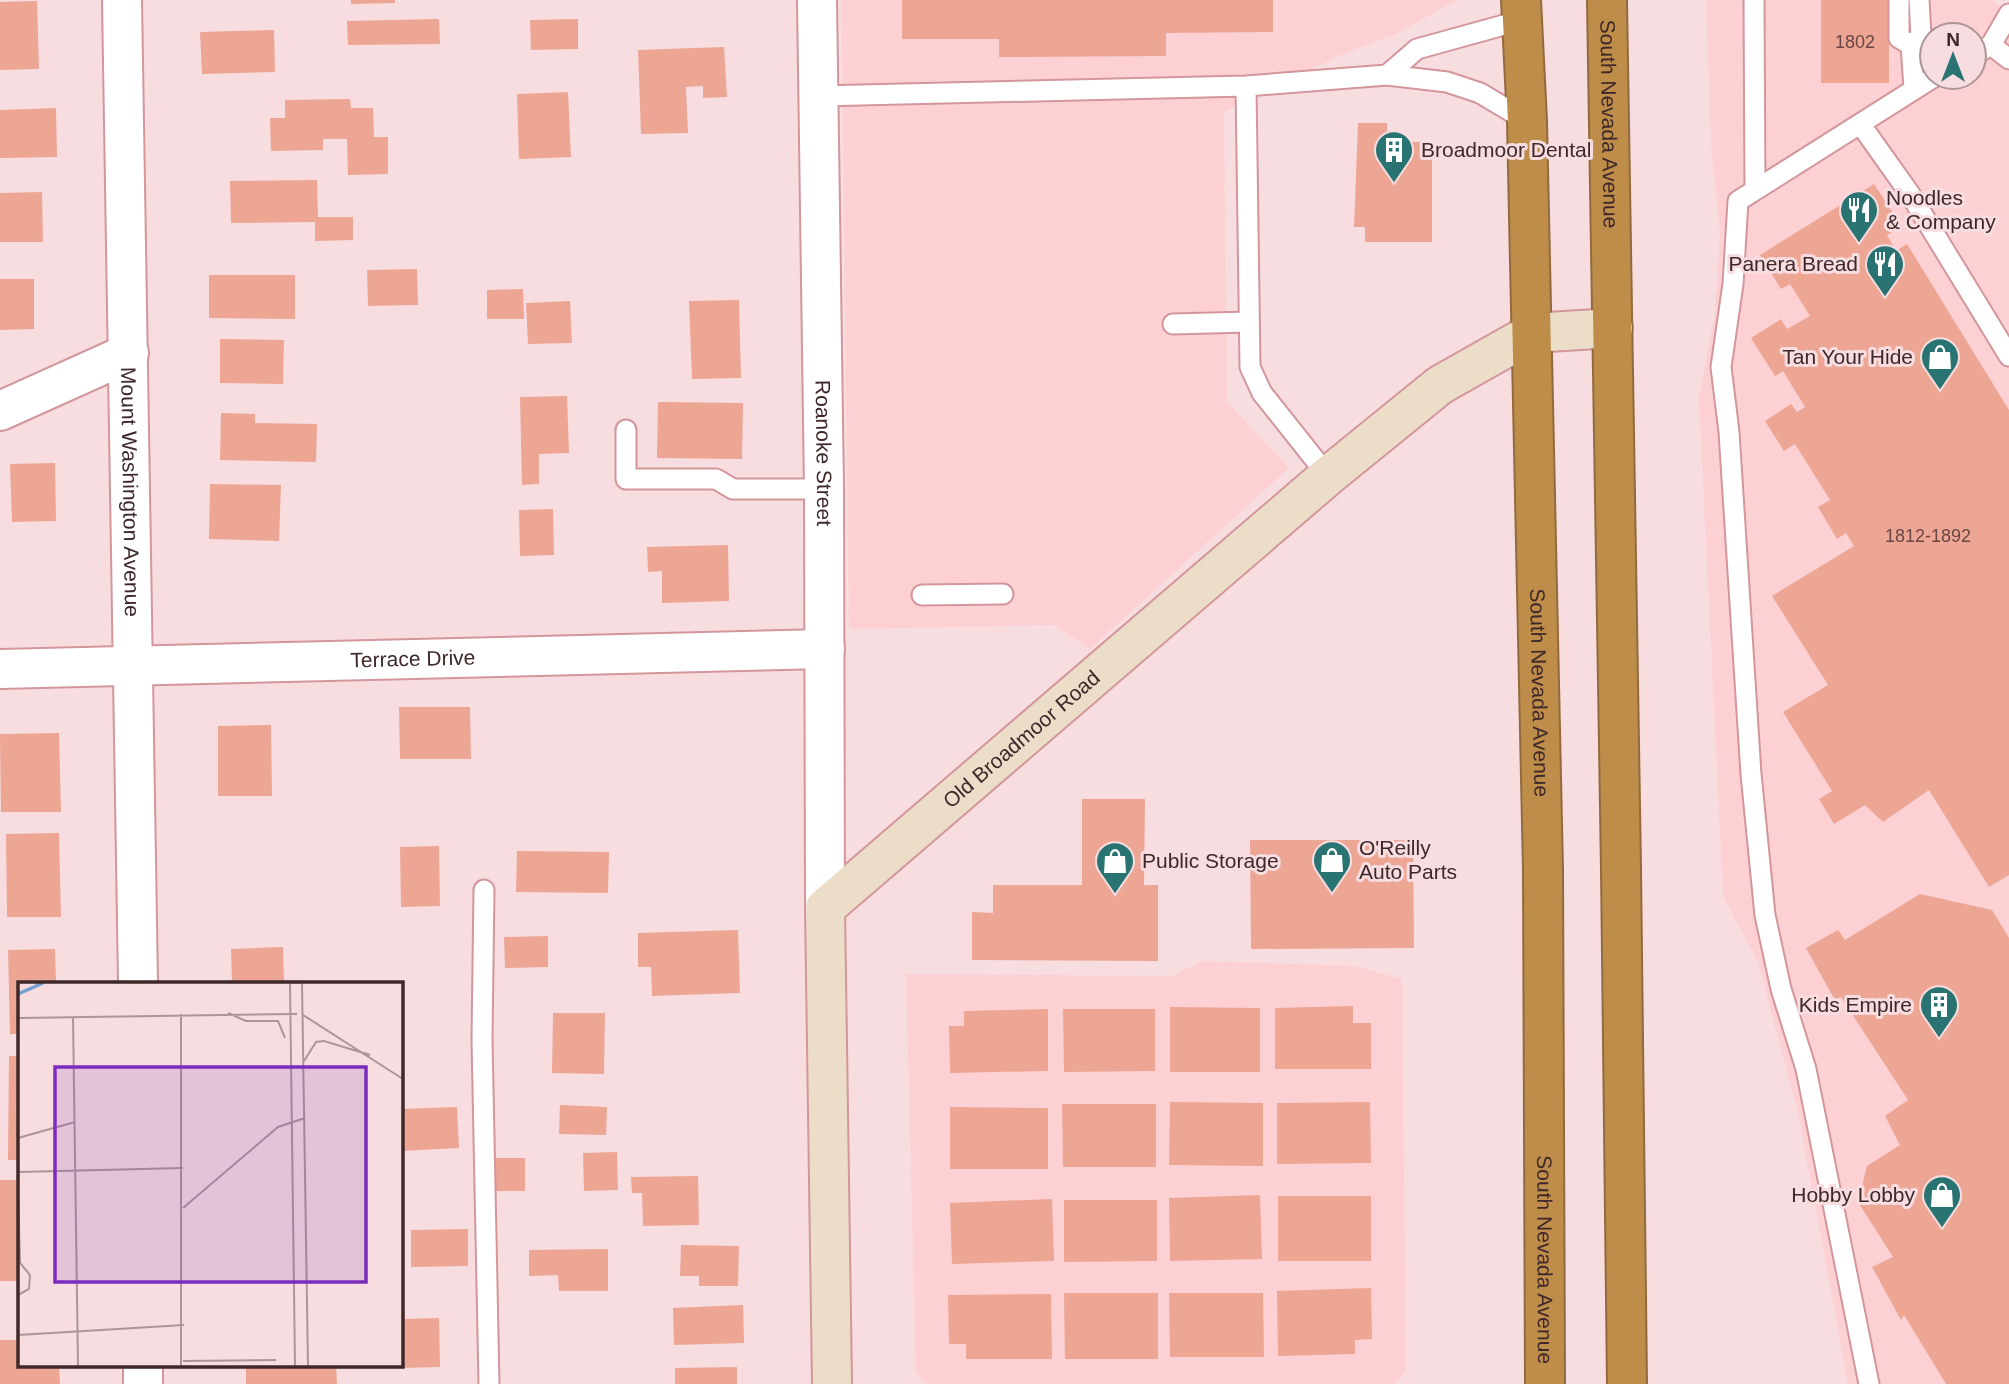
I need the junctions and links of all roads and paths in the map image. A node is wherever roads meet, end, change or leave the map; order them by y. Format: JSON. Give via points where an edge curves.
{"nodes":[{"id":1,"x":122,"y":0,"type":"edge"},
{"id":2,"x":817,"y":0,"type":"edge"},
{"id":3,"x":1607,"y":0,"type":"edge"},
{"id":4,"x":1754,"y":0,"type":"edge"},
{"id":5,"x":1899,"y":0,"type":"edge"},
{"id":6,"x":1919,"y":0,"type":"edge"},
{"id":7,"x":1520,"y":7,"type":"edge"},
{"id":8,"x":2009,"y":14,"type":"edge"},
{"id":9,"x":1988,"y":43,"type":"edge"},
{"id":10,"x":1911,"y":45,"type":"junction"},
{"id":11,"x":1988,"y":52,"type":"edge"},
{"id":12,"x":2009,"y":59,"type":"edge"},
{"id":13,"x":1387,"y":75,"type":"junction"},
{"id":14,"x":1247,"y":86,"type":"junction"},
{"id":15,"x":1918,"y":86,"type":"edge"},
{"id":16,"x":1914,"y":88,"type":"junction"},
{"id":17,"x":818,"y":96,"type":"junction"},
{"id":18,"x":1527,"y":121,"type":"junction"},
{"id":19,"x":1861,"y":125,"type":"junction"},
{"id":20,"x":1755,"y":190,"type":"junction"},
{"id":21,"x":1248,"y":322,"type":"junction"},
{"id":22,"x":1172,"y":324,"type":"dead end"},
{"id":23,"x":1613,"y":328,"type":"junction"},
{"id":24,"x":1532,"y":333,"type":"junction"},
{"id":25,"x":2007,"y":349,"type":"edge"},
{"id":26,"x":129,"y":353,"type":"junction"},
{"id":27,"x":0,"y":411,"type":"edge"},
{"id":28,"x":626,"y":430,"type":"dead end"},
{"id":29,"x":1328,"y":477,"type":"junction"},
{"id":30,"x":824,"y":489,"type":"junction"},
{"id":31,"x":1003,"y":594,"type":"dead end"},
{"id":32,"x":922,"y":595,"type":"dead end"},
{"id":33,"x":825,"y":649,"type":"junction"},
{"id":34,"x":135,"y":664,"type":"junction"},
{"id":35,"x":0,"y":669,"type":"edge"},
{"id":36,"x":484,"y":890,"type":"dead end"},
{"id":37,"x":825,"y":908,"type":"junction"},
{"id":38,"x":138,"y":982,"type":"edge"},
{"id":39,"x":143,"y":1366,"type":"edge"},
{"id":40,"x":143,"y":1384,"type":"edge"},
{"id":41,"x":489,"y":1384,"type":"edge"},
{"id":42,"x":832,"y":1384,"type":"edge"},
{"id":43,"x":1545,"y":1384,"type":"edge"},
{"id":44,"x":1627,"y":1384,"type":"edge"},
{"id":45,"x":1869,"y":1384,"type":"edge"}],
"edges":[{"from":1,"to":26,"type":"street","name":"Mount Washington Avenue"},
{"from":2,"to":17,"type":"street","name":"Roanoke Street"},
{"from":3,"to":23,"type":"highway","name":"South Nevada Avenue"},
{"from":4,"to":20,"type":"lane"},
{"from":5,"to":10,"type":"lane","via":[[1899,38]]},
{"from":6,"to":10,"type":"lane","via":[[1921,36]]},
{"from":7,"to":13,"type":"lane","via":[[1417,49]]},
{"from":7,"to":18,"type":"highway","name":"South Nevada Avenue"},
{"from":8,"to":9,"type":"lane"},
{"from":10,"to":16,"type":"lane"},
{"from":11,"to":12,"type":"lane"},
{"from":13,"to":14,"type":"lane"},
{"from":13,"to":18,"type":"lane","via":[[1447,82],[1480,93]]},
{"from":14,"to":17,"type":"lane"},
{"from":14,"to":21,"type":"lane"},
{"from":15,"to":16,"type":"lane"},
{"from":16,"to":19,"type":"lane"},
{"from":17,"to":30,"type":"street","name":"Roanoke Street"},
{"from":18,"to":24,"type":"highway","name":"South Nevada Avenue"},
{"from":19,"to":20,"type":"lane"},
{"from":19,"to":25,"type":"lane"},
{"from":20,"to":45,"type":"lane","via":[[1738,201],[1721,367],[1751,774],[1765,915],[1781,989],[1806,1069]]},
{"from":21,"to":22,"type":"lane"},
{"from":21,"to":29,"type":"lane","via":[[1250,367],[1262,393]]},
{"from":23,"to":24,"type":"street","name":"Old Broadmoor Road"},
{"from":23,"to":44,"type":"highway","name":"South Nevada Avenue"},
{"from":24,"to":29,"type":"street","name":"Old Broadmoor Road","via":[[1440,385]]},
{"from":24,"to":43,"type":"highway","name":"South Nevada Avenue","via":[[1543,870]]},
{"from":26,"to":27,"type":"street"},
{"from":26,"to":34,"type":"street","name":"Mount Washington Avenue"},
{"from":28,"to":30,"type":"lane","via":[[626,479],[716,479],[733,489]]},
{"from":29,"to":37,"type":"street","name":"Old Broadmoor Road"},
{"from":30,"to":33,"type":"street","name":"Roanoke Street"},
{"from":31,"to":32,"type":"lane"},
{"from":33,"to":34,"type":"street","name":"Terrace Drive"},
{"from":33,"to":37,"type":"street","name":"Roanoke Street"},
{"from":34,"to":35,"type":"street","name":"Terrace Drive"},
{"from":34,"to":38,"type":"street","name":"Mount Washington Avenue"},
{"from":36,"to":41,"type":"lane","via":[[482,1039]]},
{"from":37,"to":42,"type":"street"},
{"from":39,"to":40,"type":"street"}]}
